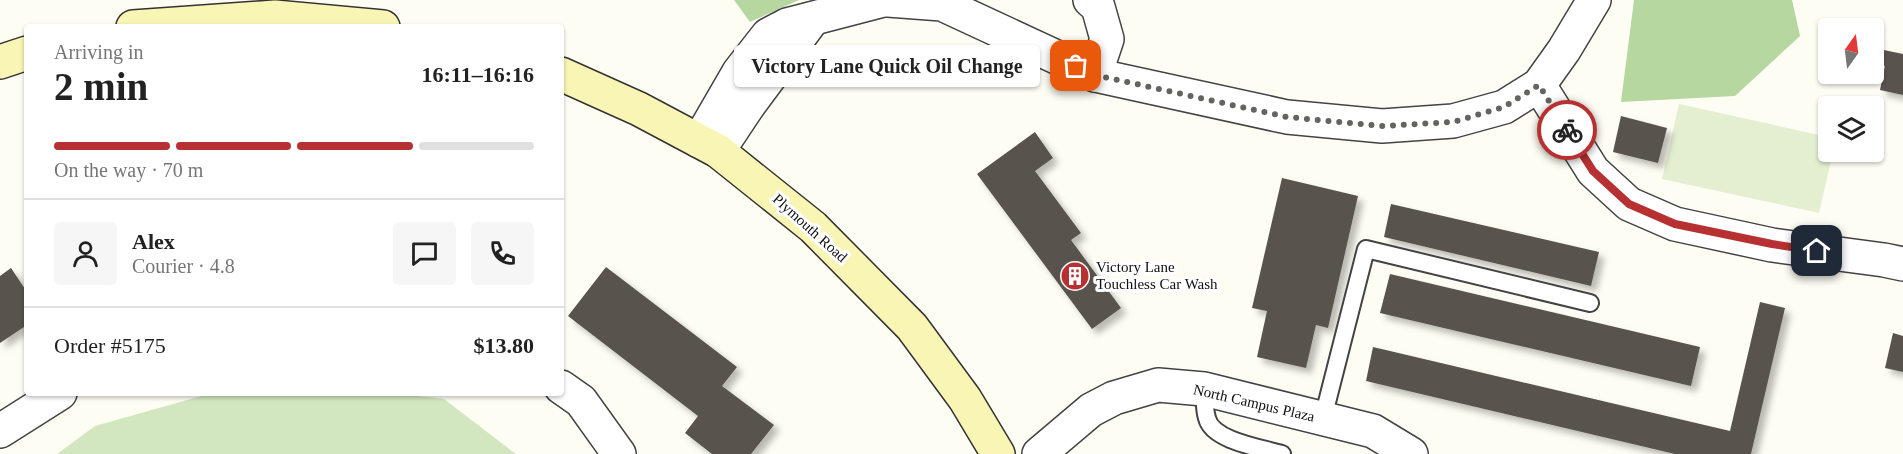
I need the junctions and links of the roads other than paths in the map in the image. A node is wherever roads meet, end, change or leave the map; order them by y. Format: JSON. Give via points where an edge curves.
{"nodes":[{"id":1,"x":883,"y":0,"type":"edge"},
{"id":2,"x":888,"y":0,"type":"edge"},
{"id":3,"x":1090,"y":0,"type":"edge"},
{"id":4,"x":1594,"y":0,"type":"edge"},
{"id":5,"x":176,"y":24,"type":"edge"},
{"id":6,"x":351,"y":24,"type":"edge"},
{"id":7,"x":24,"y":54,"type":"edge"},
{"id":8,"x":0,"y":62,"type":"edge"},
{"id":9,"x":564,"y":75,"type":"edge"},
{"id":10,"x":1095,"y":75,"type":"junction"},
{"id":11,"x":1539,"y":85,"type":"junction"},
{"id":12,"x":708,"y":146,"type":"junction"},
{"id":13,"x":1903,"y":264,"type":"edge"},
{"id":14,"x":1590,"y":303,"type":"dead end"},
{"id":15,"x":564,"y":389,"type":"edge"},
{"id":16,"x":1204,"y":389,"type":"junction"},
{"id":17,"x":55,"y":396,"type":"edge"},
{"id":18,"x":1323,"y":418,"type":"junction"},
{"id":19,"x":0,"y":431,"type":"edge"},
{"id":20,"x":619,"y":454,"type":"edge"},
{"id":21,"x":998,"y":454,"type":"edge"},
{"id":22,"x":1039,"y":454,"type":"edge"},
{"id":23,"x":1282,"y":454,"type":"edge"},
{"id":24,"x":1411,"y":454,"type":"edge"}],
"edges":[{"from":1,"to":12,"type":"street","via":[[787,25],[768,35],[739,72]]},
{"from":2,"to":10,"type":"street","via":[[942,4]]},
{"from":3,"to":10,"type":"street","via":[[1098,7],[1107,39]]},
{"from":4,"to":11,"type":"street"},
{"from":5,"to":6,"type":"main road","via":[[275,17]]},
{"from":7,"to":8,"type":"main road"},
{"from":9,"to":12,"type":"main road","name":"Plymouth Road"},
{"from":10,"to":11,"type":"street","via":[[1287,117],[1382,126],[1453,122],[1504,107]]},
{"from":11,"to":13,"type":"street","via":[[1593,171],[1629,204],[1675,224]]},
{"from":12,"to":21,"type":"main road","name":"Plymouth Road","via":[[813,227],[912,327],[965,399]]},
{"from":14,"to":18,"type":"lane","via":[[1366,249]]},
{"from":15,"to":20,"type":"street","via":[[581,401]]},
{"from":16,"to":18,"type":"street","name":"North Campus Plaza"},
{"from":16,"to":22,"type":"street","name":"North Campus Plaza","via":[[1158,385],[1114,398],[1091,410]]},
{"from":16,"to":23,"type":"lane","via":[[1207,420],[1214,431],[1236,442]]},
{"from":17,"to":19,"type":"street"},
{"from":18,"to":24,"type":"street","name":"North Campus Plaza","via":[[1373,431]]}]}
